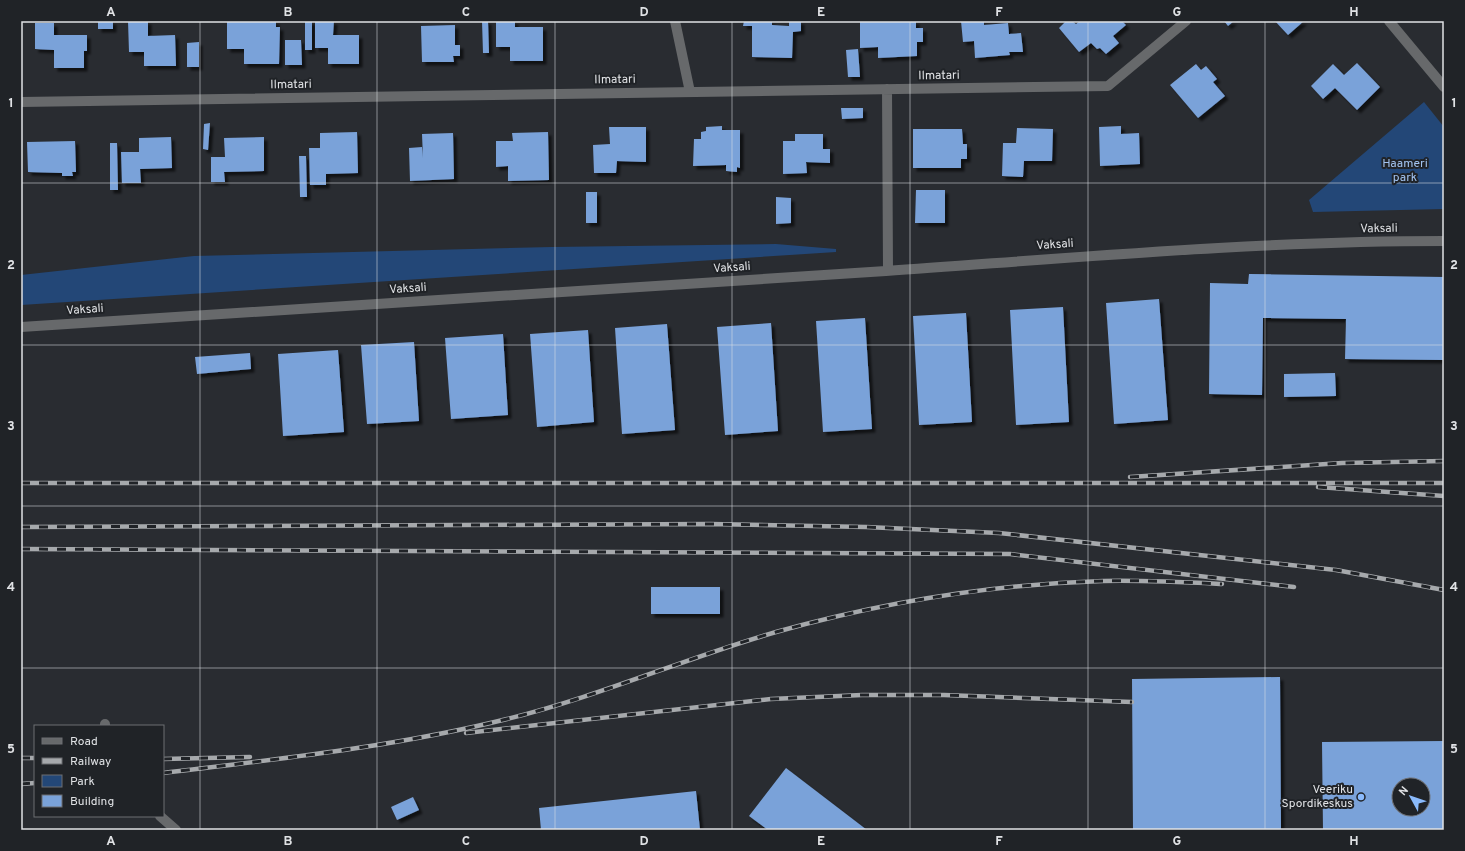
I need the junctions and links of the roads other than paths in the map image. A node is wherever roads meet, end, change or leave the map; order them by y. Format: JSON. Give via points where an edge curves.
{"nodes":[{"id":1,"x":675,"y":21,"type":"edge"},
{"id":2,"x":1186,"y":21,"type":"edge"},
{"id":3,"x":1389,"y":21,"type":"edge"},
{"id":4,"x":1444,"y":87,"type":"edge"},
{"id":5,"x":887,"y":89,"type":"junction"},
{"id":6,"x":690,"y":92,"type":"junction"},
{"id":7,"x":21,"y":102,"type":"edge"},
{"id":8,"x":1444,"y":241,"type":"edge"},
{"id":9,"x":888,"y":270,"type":"junction"},
{"id":10,"x":21,"y":327,"type":"edge"},
{"id":11,"x":161,"y":817,"type":"edge"},
{"id":12,"x":176,"y":830,"type":"edge"}],
"edges":[{"from":1,"to":6,"type":"street"},
{"from":2,"to":5,"type":"street","name":"Ilmatari","via":[[1108,86]]},
{"from":3,"to":4,"type":"street"},
{"from":5,"to":6,"type":"street","name":"Ilmatari"},
{"from":5,"to":9,"type":"street"},
{"from":6,"to":7,"type":"street","name":"Ilmatari"},
{"from":8,"to":9,"type":"street","name":"Vaksali","via":[[1238,246]]},
{"from":9,"to":10,"type":"street","name":"Vaksali"},
{"from":11,"to":12,"type":"street"}]}
